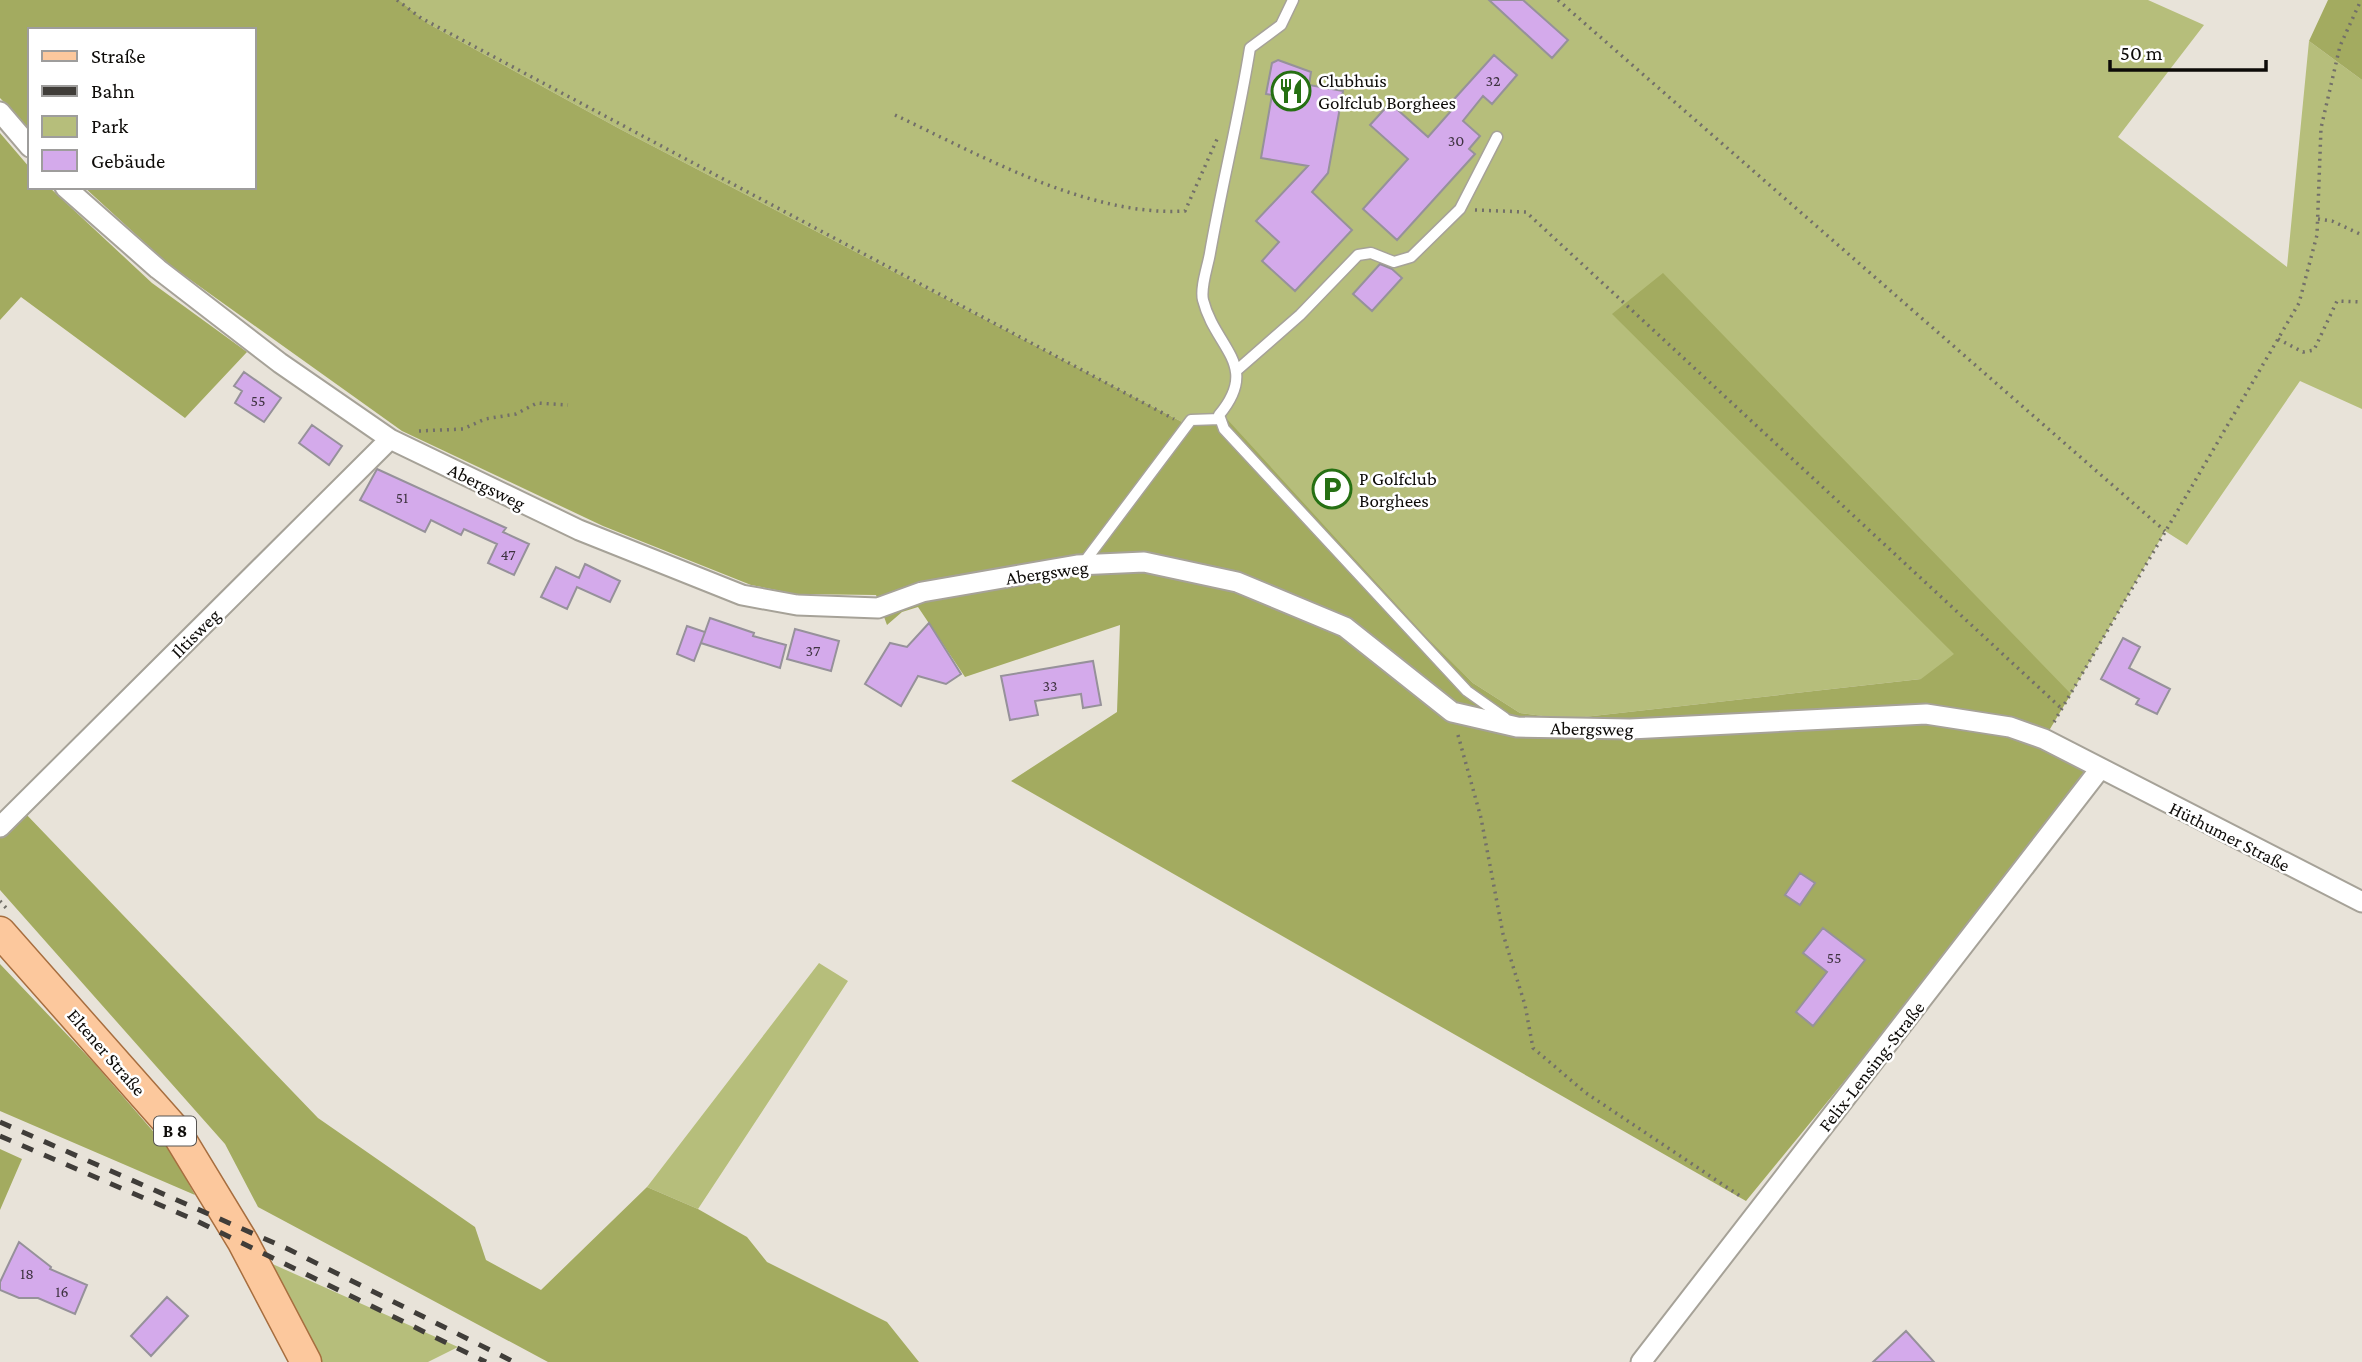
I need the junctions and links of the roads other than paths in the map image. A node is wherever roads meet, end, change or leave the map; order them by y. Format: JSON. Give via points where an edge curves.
{"nodes":[{"id":1,"x":1293,"y":0,"type":"edge"},
{"id":2,"x":0,"y":112,"type":"edge"},
{"id":3,"x":1497,"y":137,"type":"dead end"},
{"id":4,"x":28,"y":145,"type":"edge"},
{"id":5,"x":67,"y":189,"type":"edge"},
{"id":6,"x":1236,"y":371,"type":"junction"},
{"id":7,"x":1220,"y":419,"type":"junction"},
{"id":8,"x":395,"y":441,"type":"junction"},
{"id":9,"x":1082,"y":565,"type":"junction"},
{"id":10,"x":1517,"y":727,"type":"junction"},
{"id":11,"x":2100,"y":769,"type":"junction"},
{"id":12,"x":0,"y":827,"type":"edge"},
{"id":13,"x":2362,"y":902,"type":"edge"},
{"id":14,"x":0,"y":932,"type":"edge"},
{"id":15,"x":306,"y":1362,"type":"edge"},
{"id":16,"x":1641,"y":1362,"type":"edge"}],
"edges":[{"from":1,"to":6,"type":"lane","via":[[1281,25],[1250,48],[1202,298]]},
{"from":2,"to":4,"type":"street"},
{"from":3,"to":6,"type":"lane","via":[[1460,209],[1406,260],[1389,261],[1364,253],[1352,260],[1300,315]]},
{"from":5,"to":8,"type":"street","name":"Abergsweg","via":[[158,270],[280,363]]},
{"from":6,"to":7,"type":"lane","via":[[1238,383]]},
{"from":7,"to":9,"type":"lane","via":[[1191,420]]},
{"from":7,"to":10,"type":"lane","via":[[1224,429],[1398,620],[1467,691]]},
{"from":8,"to":9,"type":"street","name":"Abergsweg","via":[[579,530],[742,595],[797,605],[878,608],[922,592]]},
{"from":8,"to":12,"type":"street","name":"Iltisweg"},
{"from":9,"to":10,"type":"street","name":"Abergsweg","via":[[1144,562],[1237,582],[1345,627],[1452,712]]},
{"from":10,"to":11,"type":"street","name":"Abergsweg","via":[[1630,729],[1926,713],[2010,727],[2044,739]]},
{"from":11,"to":13,"type":"street","name":"Hüthumer Straße"},
{"from":11,"to":16,"type":"street","name":"Felix-Lensing-Straße"},
{"from":14,"to":15,"type":"main road","name":"Eltener Straße","number":"B 8","via":[[175,1130],[243,1242]]}]}
